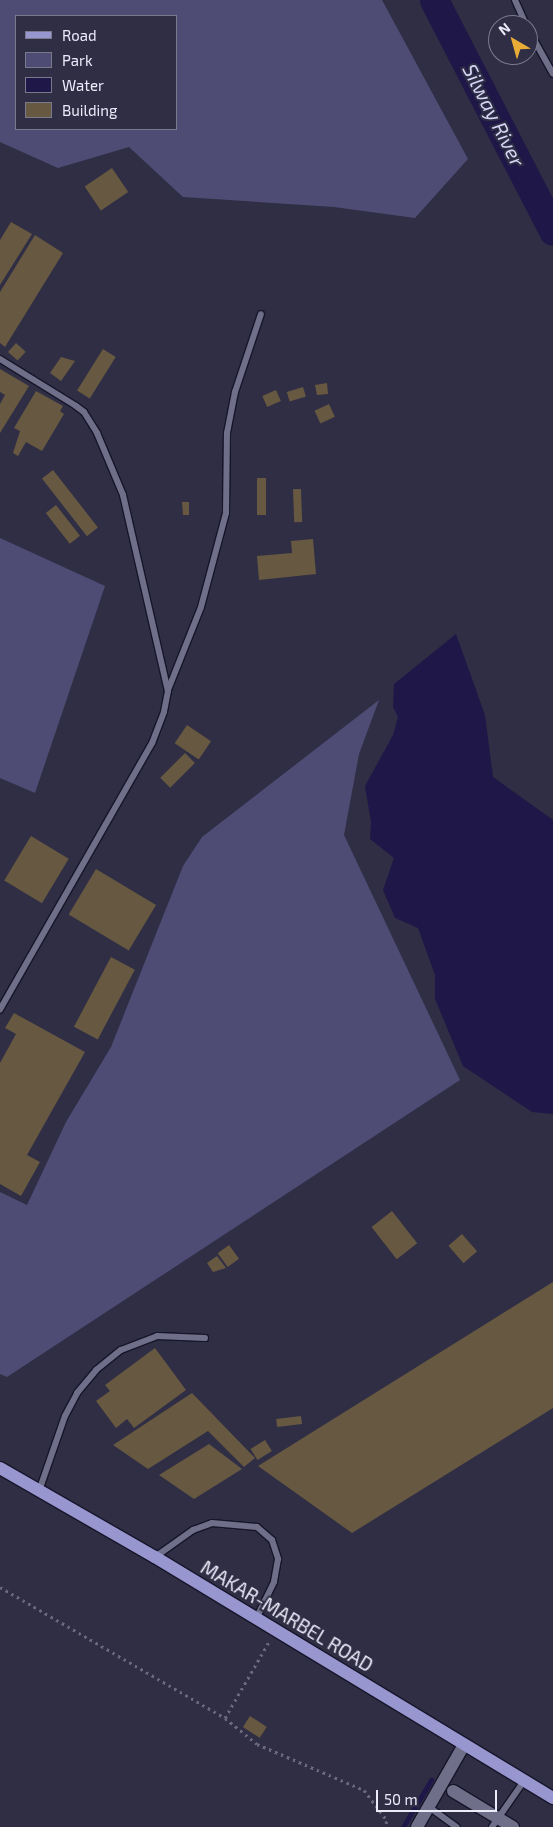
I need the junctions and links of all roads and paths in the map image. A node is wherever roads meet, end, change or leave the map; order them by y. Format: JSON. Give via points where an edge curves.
{"nodes":[{"id":1,"x":515,"y":0,"type":"edge"},
{"id":2,"x":522,"y":15,"type":"edge"},
{"id":3,"x":538,"y":47,"type":"edge"},
{"id":4,"x":553,"y":74,"type":"edge"},
{"id":5,"x":261,"y":314,"type":"dead end"},
{"id":6,"x":0,"y":359,"type":"edge"},
{"id":7,"x":168,"y":691,"type":"junction"},
{"id":8,"x":0,"y":1010,"type":"edge"},
{"id":9,"x":205,"y":1338,"type":"dead end"},
{"id":10,"x":0,"y":1468,"type":"edge"},
{"id":11,"x":38,"y":1492,"type":"junction"},
{"id":12,"x":155,"y":1557,"type":"junction"},
{"id":13,"x":0,"y":1587,"type":"edge"},
{"id":14,"x":255,"y":1619,"type":"junction"},
{"id":15,"x":276,"y":1631,"type":"junction"},
{"id":16,"x":225,"y":1718,"type":"junction"},
{"id":17,"x":464,"y":1746,"type":"junction"},
{"id":18,"x":524,"y":1781,"type":"junction"},
{"id":19,"x":453,"y":1791,"type":"dead end"},
{"id":20,"x":553,"y":1798,"type":"edge"},
{"id":21,"x":429,"y":1807,"type":"junction"},
{"id":22,"x":495,"y":1823,"type":"edge"},
{"id":23,"x":384,"y":1827,"type":"edge"},
{"id":24,"x":417,"y":1827,"type":"edge"},
{"id":25,"x":457,"y":1827,"type":"edge"},
{"id":26,"x":513,"y":1827,"type":"edge"}],
"edges":[{"from":1,"to":2,"type":"lane"},
{"from":3,"to":4,"type":"lane"},
{"from":5,"to":7,"type":"lane","via":[[235,392],[227,433],[224,522],[201,607]]},
{"from":6,"to":7,"type":"lane","via":[[84,412],[97,433],[123,495]]},
{"from":7,"to":8,"type":"lane","via":[[152,743]]},
{"from":9,"to":11,"type":"lane","via":[[157,1336],[122,1350],[96,1370],[77,1393],[65,1416]]},
{"from":10,"to":11,"type":"main road","name":"MAKAR-MARBEL ROAD"},
{"from":11,"to":12,"type":"main road","name":"MAKAR-MARBEL ROAD"},
{"from":12,"to":14,"type":"main road","name":"MAKAR-MARBEL ROAD"},
{"from":12,"to":14,"type":"lane","via":[[193,1530],[212,1523],[257,1527],[272,1540],[278,1559],[274,1582]]},
{"from":13,"to":16,"type":"path"},
{"from":14,"to":15,"type":"main road","name":"MAKAR-MARBEL ROAD"},
{"from":15,"to":16,"type":"path"},
{"from":15,"to":17,"type":"main road","name":"MAKAR-MARBEL ROAD"},
{"from":16,"to":23,"type":"path","via":[[257,1744],[364,1790],[388,1821]]},
{"from":17,"to":18,"type":"main road","name":"MAKAR-MARBEL ROAD"},
{"from":17,"to":21,"type":"street"},
{"from":18,"to":20,"type":"main road","name":"MAKAR-MARBEL ROAD"},
{"from":18,"to":22,"type":"lane"},
{"from":19,"to":22,"type":"street"},
{"from":21,"to":24,"type":"street"},
{"from":21,"to":25,"type":"lane"},
{"from":22,"to":26,"type":"street"}]}
